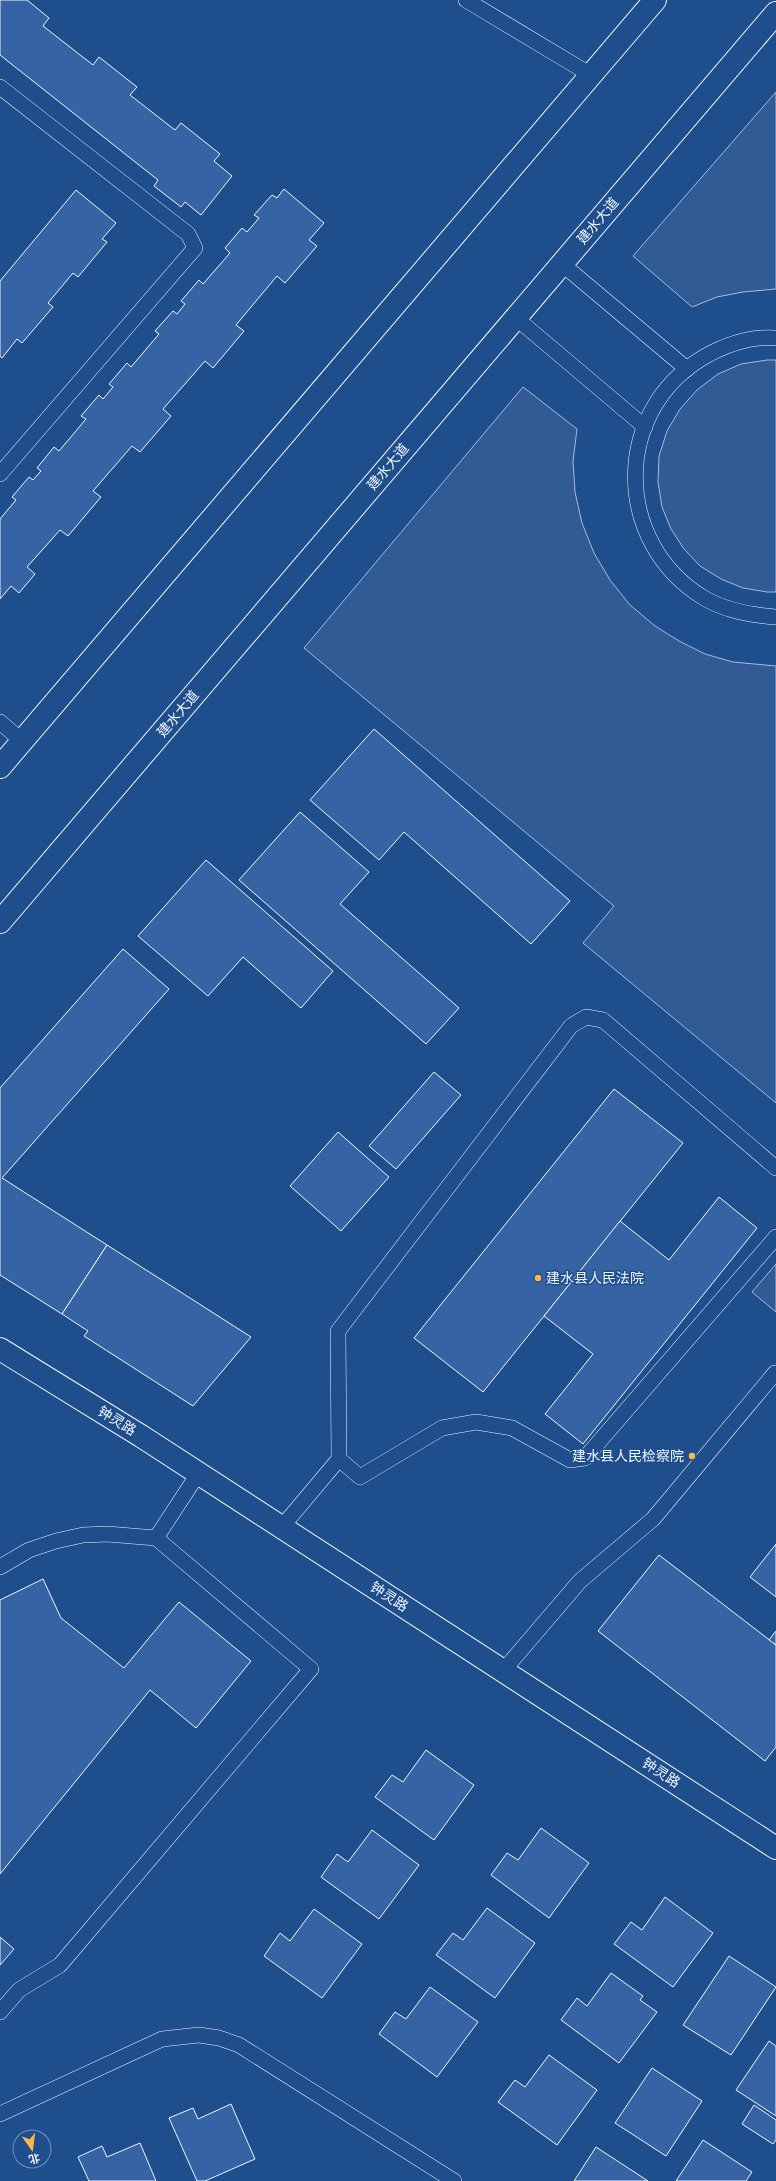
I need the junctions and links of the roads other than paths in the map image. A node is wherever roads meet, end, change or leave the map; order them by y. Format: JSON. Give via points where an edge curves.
{"nodes":[{"id":1,"x":466,"y":0,"type":"edge"},
{"id":2,"x":655,"y":0,"type":"edge"},
{"id":3,"x":776,"y":12,"type":"edge"},
{"id":4,"x":590,"y":75,"type":"junction"},
{"id":5,"x":0,"y":87,"type":"edge"},
{"id":6,"x":562,"y":264,"type":"junction"},
{"id":7,"x":516,"y":318,"type":"junction"},
{"id":8,"x":776,"y":338,"type":"edge"},
{"id":9,"x":687,"y":369,"type":"junction"},
{"id":10,"x":645,"y":427,"type":"junction"},
{"id":11,"x":0,"y":474,"type":"edge"},
{"id":12,"x":776,"y":617,"type":"edge"},
{"id":13,"x":0,"y":722,"type":"edge"},
{"id":14,"x":22,"y":741,"type":"junction"},
{"id":15,"x":0,"y":767,"type":"edge"},
{"id":16,"x":0,"y":922,"type":"edge"},
{"id":17,"x":776,"y":1168,"type":"edge"},
{"id":18,"x":776,"y":1237,"type":"edge"},
{"id":19,"x":0,"y":1349,"type":"edge"},
{"id":20,"x":775,"y":1373,"type":"dead end"},
{"id":21,"x":339,"y":1459,"type":"junction"},
{"id":22,"x":198,"y":1474,"type":"junction"},
{"id":23,"x":281,"y":1528,"type":"junction"},
{"id":24,"x":156,"y":1538,"type":"junction"},
{"id":25,"x":0,"y":1567,"type":"edge"},
{"id":26,"x":503,"y":1671,"type":"junction"},
{"id":27,"x":776,"y":1848,"type":"edge"},
{"id":28,"x":0,"y":2012,"type":"edge"},
{"id":29,"x":0,"y":2114,"type":"edge"},
{"id":30,"x":454,"y":2181,"type":"edge"}],
"edges":[{"from":1,"to":4,"type":"lane"},
{"from":2,"to":4,"type":"main road"},
{"from":3,"to":6,"type":"main road","name":"建水大道"},
{"from":4,"to":14,"type":"main road"},
{"from":5,"to":11,"type":"lane","via":[[188,234],[195,248]]},
{"from":6,"to":7,"type":"main road","name":"建水大道"},
{"from":6,"to":9,"type":"lane"},
{"from":7,"to":10,"type":"lane"},
{"from":7,"to":16,"type":"main road","name":"建水大道"},
{"from":8,"to":9,"type":"lane","via":[[743,341],[716,351]]},
{"from":9,"to":10,"type":"lane","via":[[666,390],[653,408]]},
{"from":10,"to":12,"type":"lane","via":[[636,461],[635,489],[650,542],[665,564],[683,583],[704,598],[728,609]]},
{"from":13,"to":14,"type":"lane"},
{"from":14,"to":15,"type":"main road"},
{"from":17,"to":21,"type":"lane","via":[[603,1020],[586,1017],[572,1026],[338,1331]]},
{"from":18,"to":21,"type":"lane","via":[[585,1458],[570,1460],[512,1428],[476,1422],[442,1428],[360,1477]]},
{"from":19,"to":22,"type":"main road","name":"钟灵路"},
{"from":20,"to":26,"type":"lane","via":[[653,1519],[580,1581]]},
{"from":21,"to":23,"type":"lane"},
{"from":22,"to":23,"type":"main road","name":"钟灵路"},
{"from":22,"to":24,"type":"lane"},
{"from":23,"to":26,"type":"main road","name":"钟灵路"},
{"from":24,"to":25,"type":"lane","via":[[107,1534],[56,1541],[29,1550]]},
{"from":24,"to":28,"type":"lane","via":[[311,1669],[60,1965],[19,1990]]},
{"from":26,"to":27,"type":"main road","name":"钟灵路"},
{"from":29,"to":30,"type":"lane","via":[[162,2039],[199,2035],[220,2038],[239,2045]]}]}
